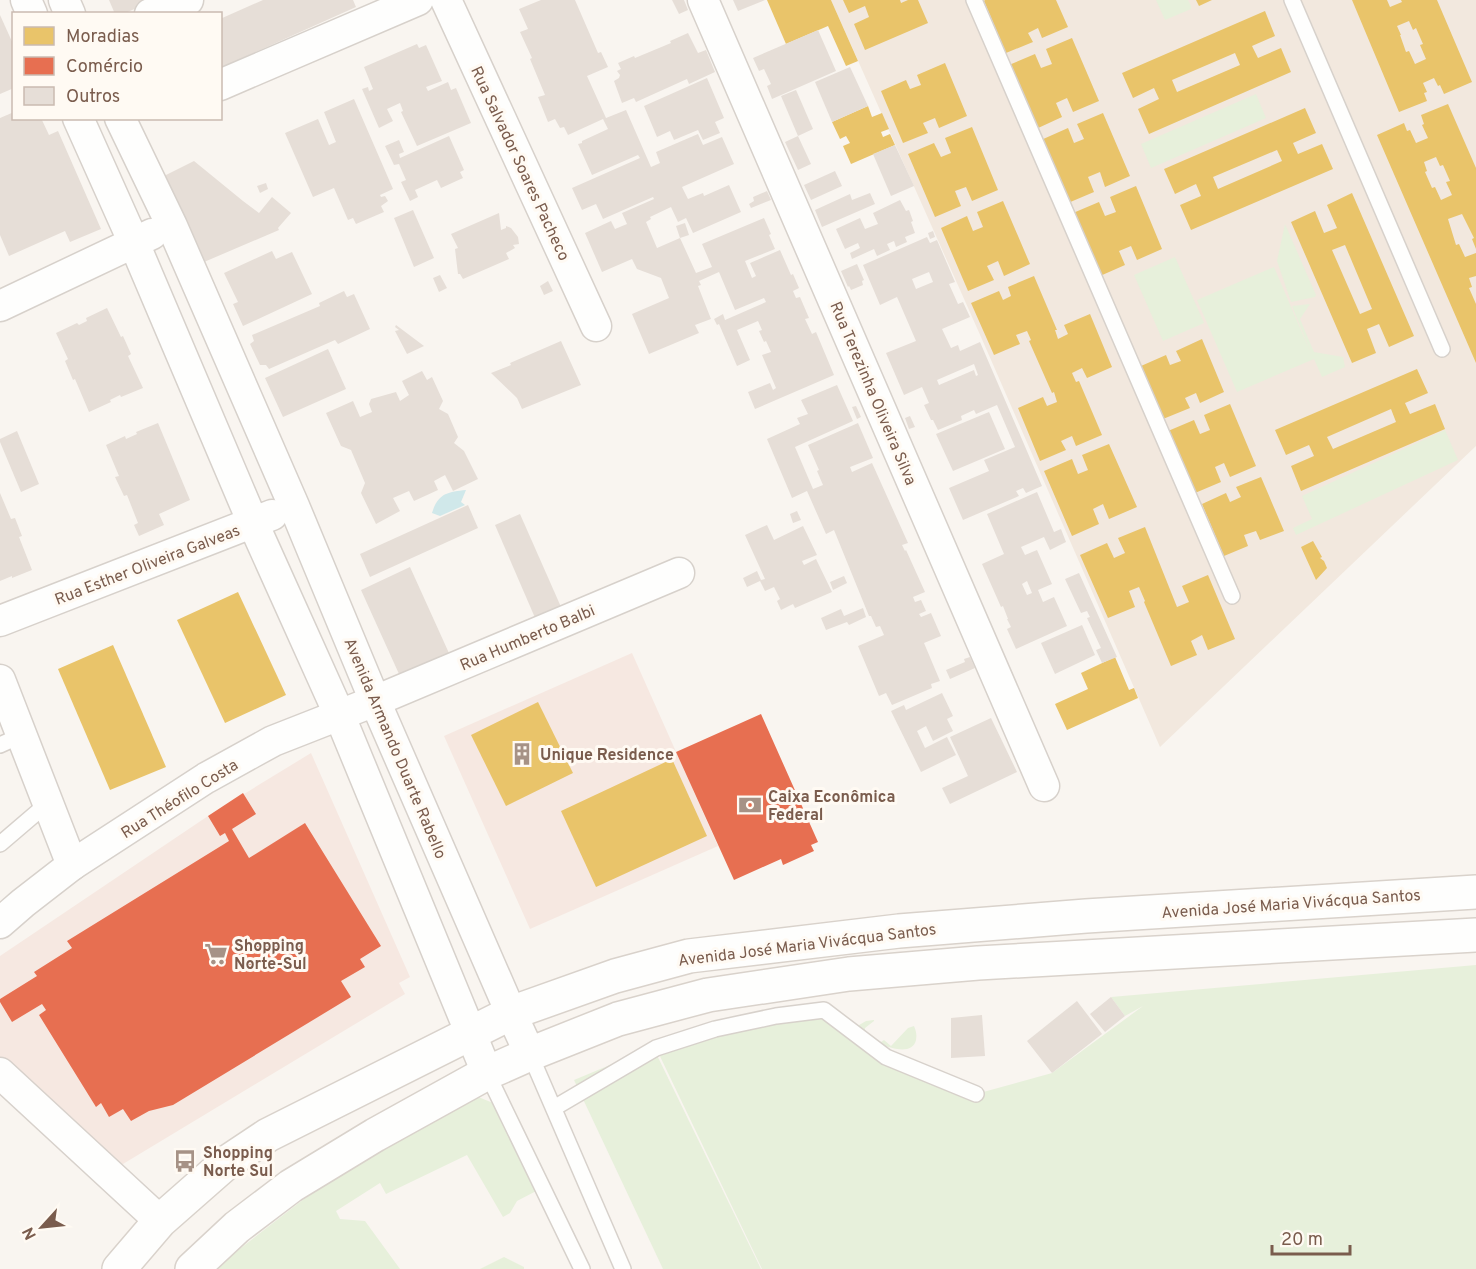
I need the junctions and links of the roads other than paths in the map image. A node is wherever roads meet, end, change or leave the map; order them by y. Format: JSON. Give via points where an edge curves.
{"nodes":[{"id":1,"x":188,"y":0,"type":"edge"},
{"id":2,"x":418,"y":0,"type":"edge"},
{"id":3,"x":446,"y":0,"type":"edge"},
{"id":4,"x":704,"y":0,"type":"edge"},
{"id":5,"x":974,"y":0,"type":"edge"},
{"id":6,"x":1292,"y":0,"type":"edge"},
{"id":7,"x":155,"y":12,"type":"edge"},
{"id":8,"x":222,"y":84,"type":"edge"},
{"id":9,"x":79,"y":120,"type":"edge"},
{"id":10,"x":129,"y":121,"type":"edge"},
{"id":11,"x":172,"y":226,"type":"junction"},
{"id":12,"x":134,"y":243,"type":"junction"},
{"id":13,"x":0,"y":306,"type":"edge"},
{"id":14,"x":596,"y":326,"type":"dead end"},
{"id":15,"x":1442,"y":349,"type":"dead end"},
{"id":16,"x":294,"y":506,"type":"junction"},
{"id":17,"x":253,"y":523,"type":"junction"},
{"id":18,"x":679,"y":573,"type":"dead end"},
{"id":19,"x":1232,"y":597,"type":"dead end"},
{"id":20,"x":0,"y":621,"type":"edge"},
{"id":21,"x":0,"y":680,"type":"edge"},
{"id":22,"x":375,"y":701,"type":"junction"},
{"id":23,"x":339,"y":714,"type":"junction"},
{"id":24,"x":11,"y":740,"type":"edge"},
{"id":25,"x":1044,"y":786,"type":"dead end"},
{"id":26,"x":48,"y":803,"type":"junction"},
{"id":27,"x":0,"y":844,"type":"edge"},
{"id":28,"x":72,"y":865,"type":"junction"},
{"id":29,"x":1476,"y":892,"type":"edge"},
{"id":30,"x":0,"y":923,"type":"edge"},
{"id":31,"x":1476,"y":935,"type":"edge"},
{"id":32,"x":511,"y":1013,"type":"junction"},
{"id":33,"x":470,"y":1032,"type":"junction"},
{"id":34,"x":530,"y":1054,"type":"junction"},
{"id":35,"x":0,"y":1073,"type":"edge"},
{"id":36,"x":487,"y":1073,"type":"junction"},
{"id":37,"x":976,"y":1094,"type":"dead end"},
{"id":38,"x":554,"y":1108,"type":"junction"},
{"id":39,"x":160,"y":1221,"type":"junction"},
{"id":40,"x":119,"y":1269,"type":"edge"},
{"id":41,"x":192,"y":1269,"type":"edge"},
{"id":42,"x":582,"y":1269,"type":"edge"},
{"id":43,"x":623,"y":1269,"type":"edge"}],
"edges":[{"from":1,"to":7,"type":"street"},
{"from":2,"to":8,"type":"street"},
{"from":3,"to":14,"type":"street","name":"Rua Salvador Soares Pacheco"},
{"from":4,"to":25,"type":"street","name":"Rua Terezinha Oliveira Silva"},
{"from":5,"to":19,"type":"lane"},
{"from":6,"to":15,"type":"lane"},
{"from":9,"to":12,"type":"street"},
{"from":10,"to":11,"type":"street","name":"Avenida Armando Duarte Rabello"},
{"from":11,"to":12,"type":"street"},
{"from":11,"to":16,"type":"street","name":"Avenida Armando Duarte Rabello"},
{"from":12,"to":13,"type":"street"},
{"from":12,"to":17,"type":"street"},
{"from":16,"to":17,"type":"street","name":"Rua Esther Oliveira Galveas"},
{"from":16,"to":22,"type":"street","name":"Avenida Armando Duarte Rabello"},
{"from":17,"to":20,"type":"street","name":"Rua Esther Oliveira Galveas"},
{"from":17,"to":23,"type":"street"},
{"from":18,"to":22,"type":"street","name":"Rua Humberto Balbi"},
{"from":21,"to":24,"type":"street"},
{"from":22,"to":23,"type":"street","name":"Rua Théofilo Costa"},
{"from":22,"to":32,"type":"street","name":"Avenida Armando Duarte Rabello"},
{"from":23,"to":28,"type":"street","name":"Rua Théofilo Costa","via":[[273,741],[206,778]]},
{"from":23,"to":33,"type":"street"},
{"from":24,"to":26,"type":"street"},
{"from":26,"to":27,"type":"lane"},
{"from":26,"to":28,"type":"street"},
{"from":28,"to":30,"type":"street","name":"Rua Théofilo Costa"},
{"from":29,"to":32,"type":"main road","name":"Avenida José Maria Vivácqua Santos","via":[[1027,920],[689,956],[615,976]]},
{"from":31,"to":34,"type":"main road","via":[[990,962],[849,974],[708,995],[618,1019]]},
{"from":32,"to":33,"type":"main road","name":"Avenida José Maria Vivácqua Santos"},
{"from":32,"to":34,"type":"street","name":"Avenida Armando Duarte Rabello"},
{"from":33,"to":36,"type":"street"},
{"from":33,"to":39,"type":"main road","name":"Avenida José Maria Vivácqua Santos","via":[[268,1135],[226,1163]]},
{"from":34,"to":36,"type":"main road"},
{"from":34,"to":38,"type":"lane","name":"Avenida Armando Duarte Rabello"},
{"from":35,"to":39,"type":"street"},
{"from":36,"to":41,"type":"main road","via":[[291,1186],[237,1227]]},
{"from":36,"to":42,"type":"lane"},
{"from":37,"to":38,"type":"lane","via":[[886,1057],[824,1010],[715,1029],[656,1048]]},
{"from":38,"to":43,"type":"lane","name":"Avenida Armando Duarte Rabello"},
{"from":39,"to":40,"type":"main road","name":"Avenida José Maria Vivácqua Santos"}]}
